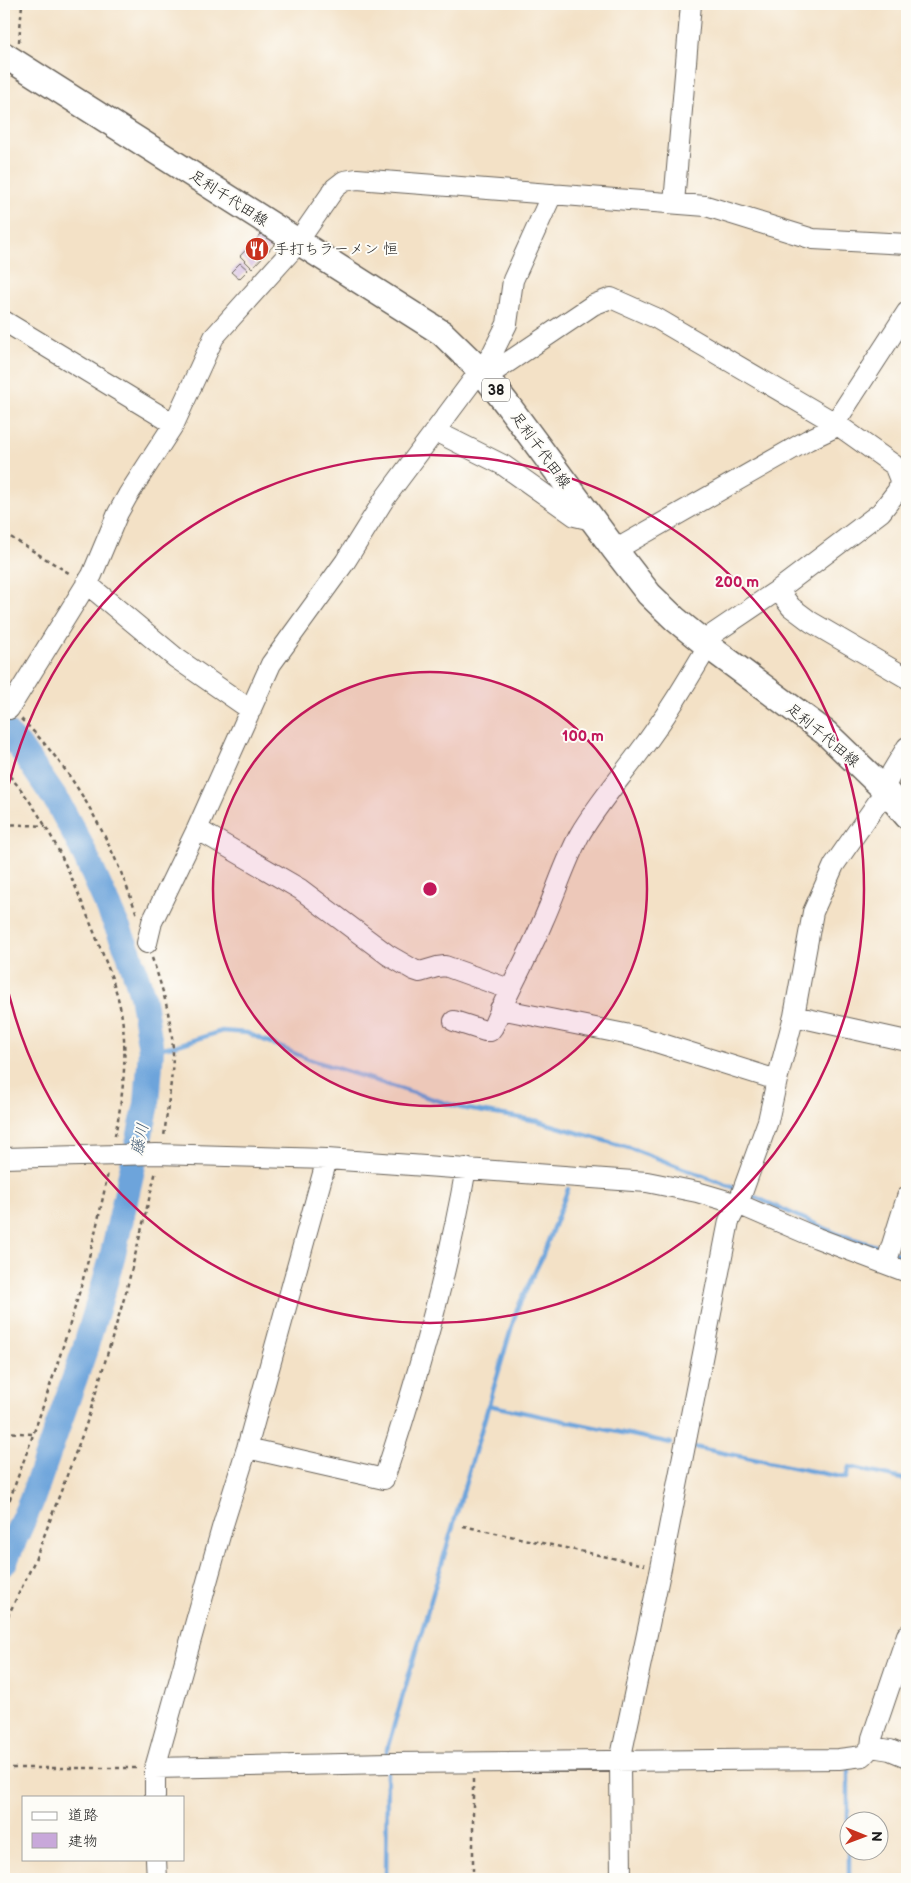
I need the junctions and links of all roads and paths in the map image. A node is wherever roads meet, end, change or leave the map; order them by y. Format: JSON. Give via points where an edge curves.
{"nodes":[{"id":1,"x":22,"y":4,"type":"edge"},
{"id":2,"x":691,"y":4,"type":"edge"},
{"id":3,"x":10,"y":59,"type":"edge"},
{"id":4,"x":552,"y":194,"type":"junction"},
{"id":5,"x":674,"y":203,"type":"junction"},
{"id":6,"x":298,"y":242,"type":"junction"},
{"id":7,"x":907,"y":244,"type":"edge"},
{"id":8,"x":907,"y":312,"type":"edge"},
{"id":9,"x":4,"y":321,"type":"edge"},
{"id":10,"x":483,"y":374,"type":"junction"},
{"id":11,"x":835,"y":422,"type":"junction"},
{"id":12,"x":174,"y":424,"type":"junction"},
{"id":13,"x":435,"y":431,"type":"junction"},
{"id":14,"x":903,"y":492,"type":"edge"},
{"id":15,"x":592,"y":520,"type":"junction"},
{"id":16,"x":4,"y":533,"type":"edge"},
{"id":17,"x":615,"y":550,"type":"junction"},
{"id":18,"x":86,"y":583,"type":"junction"},
{"id":19,"x":778,"y":590,"type":"junction"},
{"id":20,"x":706,"y":645,"type":"junction"},
{"id":21,"x":907,"y":678,"type":"edge"},
{"id":22,"x":9,"y":709,"type":"joint"},
{"id":23,"x":251,"y":710,"type":"junction"},
{"id":24,"x":907,"y":748,"type":"edge"},
{"id":25,"x":4,"y":770,"type":"edge"},
{"id":26,"x":885,"y":790,"type":"junction"},
{"id":27,"x":907,"y":816,"type":"edge"},
{"id":28,"x":4,"y":824,"type":"edge"},
{"id":29,"x":46,"y":826,"type":"junction"},
{"id":30,"x":197,"y":829,"type":"junction"},
{"id":31,"x":138,"y":917,"type":"dead end"},
{"id":32,"x":147,"y":944,"type":"joint"},
{"id":33,"x":509,"y":989,"type":"junction"},
{"id":34,"x":500,"y":1009,"type":"junction"},
{"id":35,"x":794,"y":1016,"type":"junction"},
{"id":36,"x":454,"y":1021,"type":"dead end"},
{"id":37,"x":907,"y":1041,"type":"edge"},
{"id":38,"x":777,"y":1080,"type":"junction"},
{"id":39,"x":113,"y":1154,"type":"junction"},
{"id":40,"x":159,"y":1154,"type":"junction"},
{"id":41,"x":4,"y":1158,"type":"edge"},
{"id":42,"x":327,"y":1159,"type":"junction"},
{"id":43,"x":466,"y":1168,"type":"junction"},
{"id":44,"x":907,"y":1197,"type":"edge"},
{"id":45,"x":738,"y":1204,"type":"junction"},
{"id":46,"x":886,"y":1264,"type":"junction"},
{"id":47,"x":907,"y":1272,"type":"edge"},
{"id":48,"x":4,"y":1432,"type":"edge"},
{"id":49,"x":33,"y":1434,"type":"junction"},
{"id":50,"x":247,"y":1448,"type":"junction"},
{"id":51,"x":4,"y":1515,"type":"edge"},
{"id":52,"x":463,"y":1526,"type":"dead end"},
{"id":53,"x":661,"y":1568,"type":"junction"},
{"id":54,"x":4,"y":1624,"type":"edge"},
{"id":55,"x":907,"y":1635,"type":"edge"},
{"id":56,"x":871,"y":1748,"type":"junction"},
{"id":57,"x":907,"y":1757,"type":"edge"},
{"id":58,"x":620,"y":1761,"type":"junction"},
{"id":59,"x":473,"y":1762,"type":"junction"},
{"id":60,"x":4,"y":1768,"type":"edge"},
{"id":61,"x":155,"y":1768,"type":"junction"},
{"id":62,"x":155,"y":1796,"type":"edge"},
{"id":63,"x":156,"y":1860,"type":"edge"},
{"id":64,"x":156,"y":1879,"type":"edge"},
{"id":65,"x":473,"y":1879,"type":"edge"},
{"id":66,"x":621,"y":1879,"type":"edge"}],
"edges":[{"from":1,"to":3,"type":"path"},
{"from":2,"to":5,"type":"street"},
{"from":3,"to":6,"type":"main road","name":"足利千代田線","number":"38"},
{"from":4,"to":5,"type":"street"},
{"from":4,"to":6,"type":"street","via":[[357,179],[344,181]]},
{"from":4,"to":10,"type":"street","via":[[513,280],[508,324]]},
{"from":5,"to":7,"type":"street","via":[[706,206],[813,239]]},
{"from":6,"to":10,"type":"main road","name":"足利千代田線","number":"38","via":[[442,333]]},
{"from":6,"to":12,"type":"street","via":[[214,337]]},
{"from":8,"to":11,"type":"street"},
{"from":9,"to":12,"type":"street"},
{"from":10,"to":11,"type":"street","via":[[593,305],[611,298],[656,318]]},
{"from":10,"to":13,"type":"street"},
{"from":10,"to":15,"type":"main road","name":"足利千代田線","number":"38"},
{"from":11,"to":14,"type":"street","via":[[894,466]]},
{"from":11,"to":17,"type":"street","via":[[831,429]]},
{"from":12,"to":18,"type":"street","via":[[118,513]]},
{"from":13,"to":15,"type":"street","via":[[503,464],[575,516]]},
{"from":13,"to":23,"type":"street","via":[[277,654]]},
{"from":14,"to":19,"type":"street"},
{"from":15,"to":17,"type":"main road","name":"足利千代田線","number":"38"},
{"from":16,"to":18,"type":"path"},
{"from":17,"to":20,"type":"main road","name":"足利千代田線","number":"38","via":[[650,594]]},
{"from":18,"to":22,"type":"street"},
{"from":18,"to":23,"type":"street","via":[[176,658]]},
{"from":19,"to":20,"type":"street","via":[[713,634]]},
{"from":19,"to":21,"type":"street","via":[[791,607],[811,622]]},
{"from":20,"to":26,"type":"main road","name":"足利千代田線","number":"38","via":[[826,733]]},
{"from":20,"to":33,"type":"street","via":[[662,720],[580,836],[560,876],[543,922]]},
{"from":22,"to":31,"type":"path","via":[[33,731],[72,780],[98,823]]},
{"from":23,"to":30,"type":"street"},
{"from":24,"to":26,"type":"street"},
{"from":25,"to":29,"type":"path"},
{"from":26,"to":27,"type":"main road","name":"足利千代田線","number":"38"},
{"from":26,"to":35,"type":"street","via":[[834,865],[813,912]]},
{"from":28,"to":29,"type":"path"},
{"from":29,"to":39,"type":"path","via":[[74,884],[120,1002],[125,1072]]},
{"from":30,"to":32,"type":"street","via":[[152,922]]},
{"from":30,"to":33,"type":"street","via":[[300,889],[388,955],[414,970],[420,972],[445,966]]},
{"from":32,"to":40,"type":"path","via":[[159,977],[173,1054]]},
{"from":33,"to":34,"type":"street"},
{"from":34,"to":36,"type":"street","via":[[490,1031]]},
{"from":34,"to":38,"type":"street","via":[[640,1037]]},
{"from":35,"to":37,"type":"street"},
{"from":35,"to":38,"type":"street"},
{"from":38,"to":45,"type":"street","via":[[768,1122]]},
{"from":39,"to":40,"type":"street"},
{"from":39,"to":41,"type":"street"},
{"from":39,"to":49,"type":"path","via":[[80,1294]]},
{"from":40,"to":42,"type":"street"},
{"from":40,"to":54,"type":"path","via":[[126,1292],[86,1426],[35,1560]]},
{"from":42,"to":43,"type":"street"},
{"from":42,"to":50,"type":"street"},
{"from":43,"to":45,"type":"street","via":[[647,1182]]},
{"from":43,"to":50,"type":"street","via":[[409,1404],[384,1479]]},
{"from":44,"to":46,"type":"street"},
{"from":45,"to":46,"type":"street"},
{"from":45,"to":53,"type":"street","via":[[729,1221]]},
{"from":46,"to":47,"type":"street"},
{"from":48,"to":49,"type":"path"},
{"from":49,"to":51,"type":"path"},
{"from":50,"to":61,"type":"street"},
{"from":52,"to":53,"type":"path"},
{"from":53,"to":58,"type":"street"},
{"from":55,"to":56,"type":"street"},
{"from":56,"to":57,"type":"street","via":[[890,1750]]},
{"from":56,"to":58,"type":"street","via":[[863,1756],[839,1759]]},
{"from":58,"to":59,"type":"street"},
{"from":58,"to":66,"type":"street"},
{"from":59,"to":61,"type":"street"},
{"from":59,"to":65,"type":"path"},
{"from":60,"to":61,"type":"path"},
{"from":61,"to":62,"type":"street"},
{"from":63,"to":64,"type":"street"}]}
